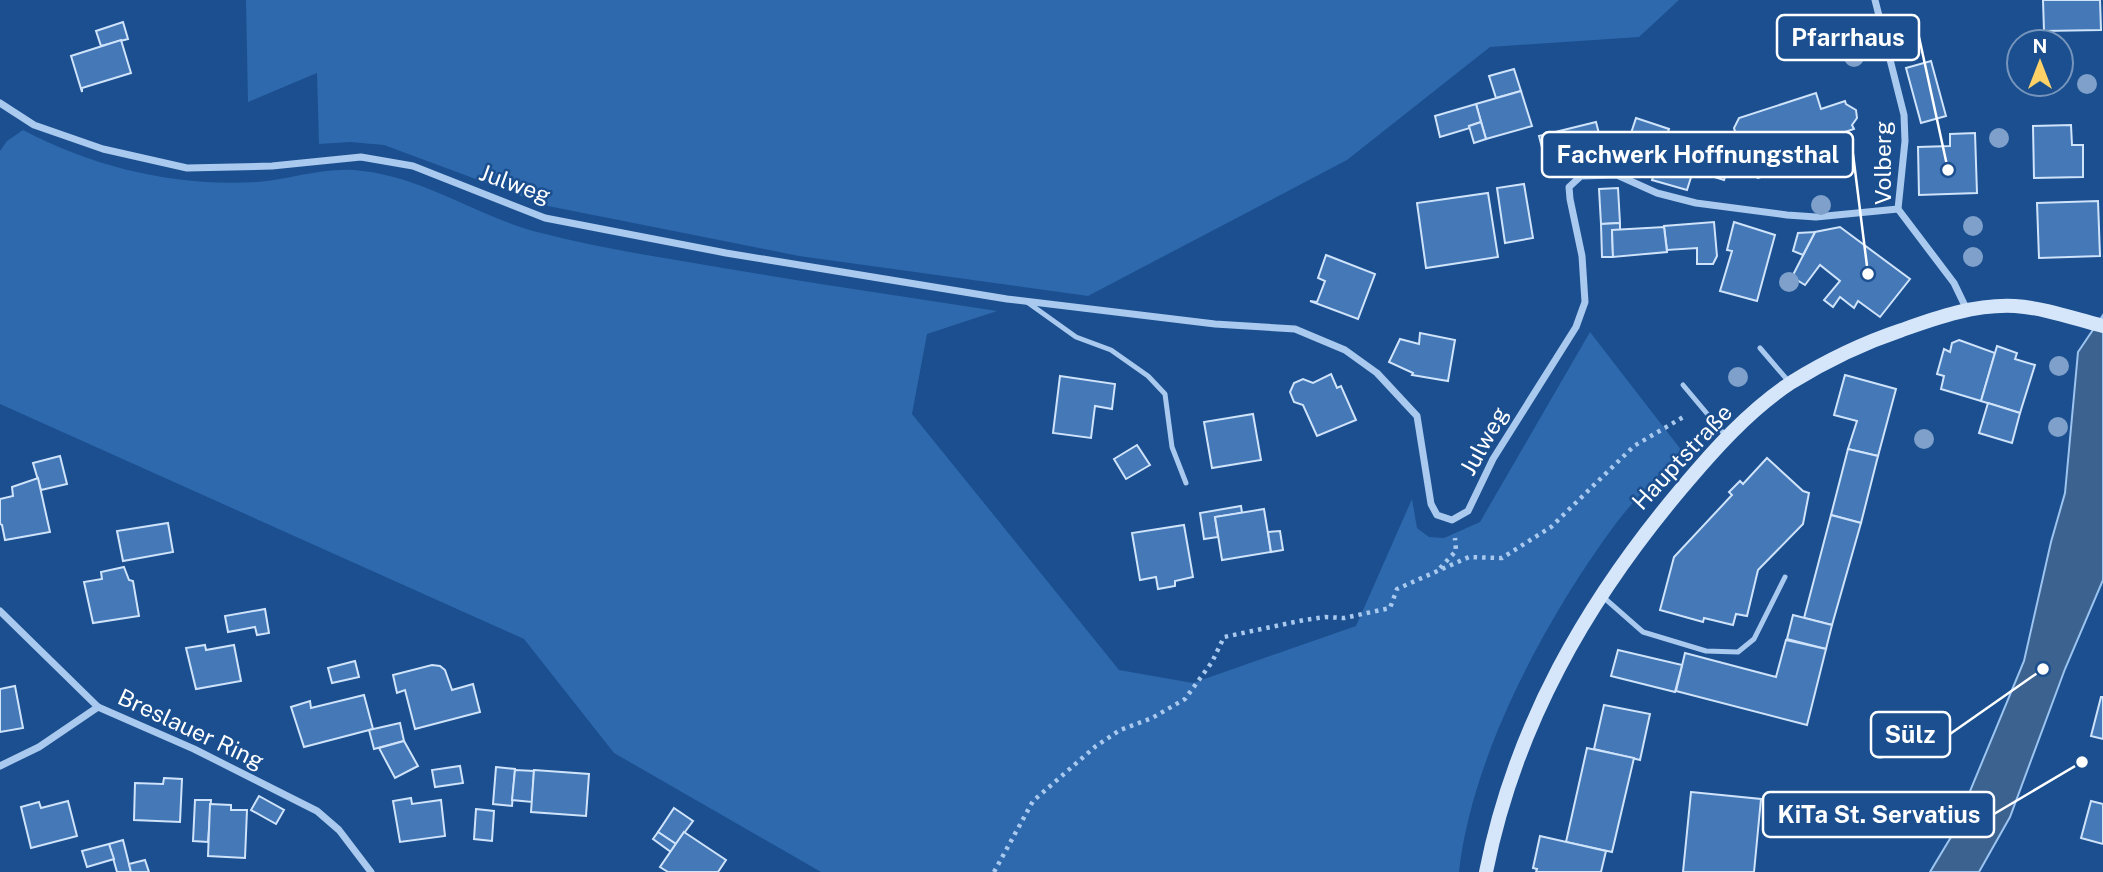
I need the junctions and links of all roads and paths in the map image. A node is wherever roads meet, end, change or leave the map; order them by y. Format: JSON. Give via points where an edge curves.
{"nodes":[{"id":1,"x":1875,"y":0,"type":"edge"},
{"id":2,"x":0,"y":103,"type":"edge"},
{"id":3,"x":1898,"y":209,"type":"junction"},
{"id":4,"x":1027,"y":302,"type":"junction"},
{"id":5,"x":1967,"y":310,"type":"junction"},
{"id":6,"x":2103,"y":326,"type":"edge"},
{"id":7,"x":1760,"y":348,"type":"dead end"},
{"id":8,"x":1790,"y":383,"type":"junction"},
{"id":9,"x":1683,"y":385,"type":"dead end"},
{"id":10,"x":1671,"y":422,"type":"dead end"},
{"id":11,"x":1727,"y":438,"type":"junction"},
{"id":12,"x":1185,"y":483,"type":"dead end"},
{"id":13,"x":1452,"y":520,"type":"junction"},
{"id":14,"x":1438,"y":570,"type":"junction"},
{"id":15,"x":1786,"y":577,"type":"dead end"},
{"id":16,"x":1602,"y":596,"type":"junction"},
{"id":17,"x":0,"y":611,"type":"edge"},
{"id":18,"x":98,"y":707,"type":"junction"},
{"id":19,"x":0,"y":766,"type":"edge"},
{"id":20,"x":371,"y":872,"type":"edge"},
{"id":21,"x":994,"y":872,"type":"edge"},
{"id":22,"x":1486,"y":872,"type":"edge"}],
"edges":[{"from":1,"to":3,"type":"street","name":"Volberg","via":[[1904,115]]},
{"from":2,"to":4,"type":"street","name":"Julweg","via":[[34,125],[103,149],[187,168],[361,157],[413,166],[545,218]]},
{"from":3,"to":5,"type":"street","name":"Volberg","via":[[1954,283]]},
{"from":3,"to":13,"type":"street","name":"Julweg","via":[[1816,217],[1787,215],[1696,203],[1616,175],[1581,176],[1569,187],[1585,302],[1576,327],[1493,459],[1468,511]]},
{"from":4,"to":12,"type":"lane","name":"Julweg","via":[[1076,337],[1111,350],[1165,394],[1172,447]]},
{"from":4,"to":13,"type":"street","name":"Julweg","via":[[1295,329],[1345,350],[1377,373],[1417,416],[1431,503],[1437,515]]},
{"from":5,"to":6,"type":"main road","name":"Hauptstraße","via":[[2015,306]]},
{"from":5,"to":8,"type":"main road","name":"Hauptstraße","via":[[1879,338]]},
{"from":7,"to":8,"type":"lane"},
{"from":8,"to":11,"type":"main road","name":"Hauptstraße"},
{"from":9,"to":11,"type":"lane"},
{"from":10,"to":14,"type":"path","via":[[1633,446],[1551,527],[1503,558],[1469,557]]},
{"from":11,"to":16,"type":"main road","name":"Hauptstraße","via":[[1641,537]]},
{"from":13,"to":14,"type":"path","via":[[1456,551]]},
{"from":14,"to":21,"type":"path","via":[[1397,589],[1390,608],[1224,637],[1185,699],[1096,746],[1033,801]]},
{"from":15,"to":16,"type":"lane","via":[[1754,639],[1738,652],[1706,651],[1643,632]]},
{"from":16,"to":22,"type":"main road","name":"Hauptstraße","via":[[1540,702],[1503,802]]},
{"from":17,"to":18,"type":"street","name":"Breslauer Ring"},
{"from":18,"to":19,"type":"street","via":[[39,747]]},
{"from":18,"to":20,"type":"street","name":"Breslauer Ring","via":[[194,748],[317,811],[339,830]]}]}
